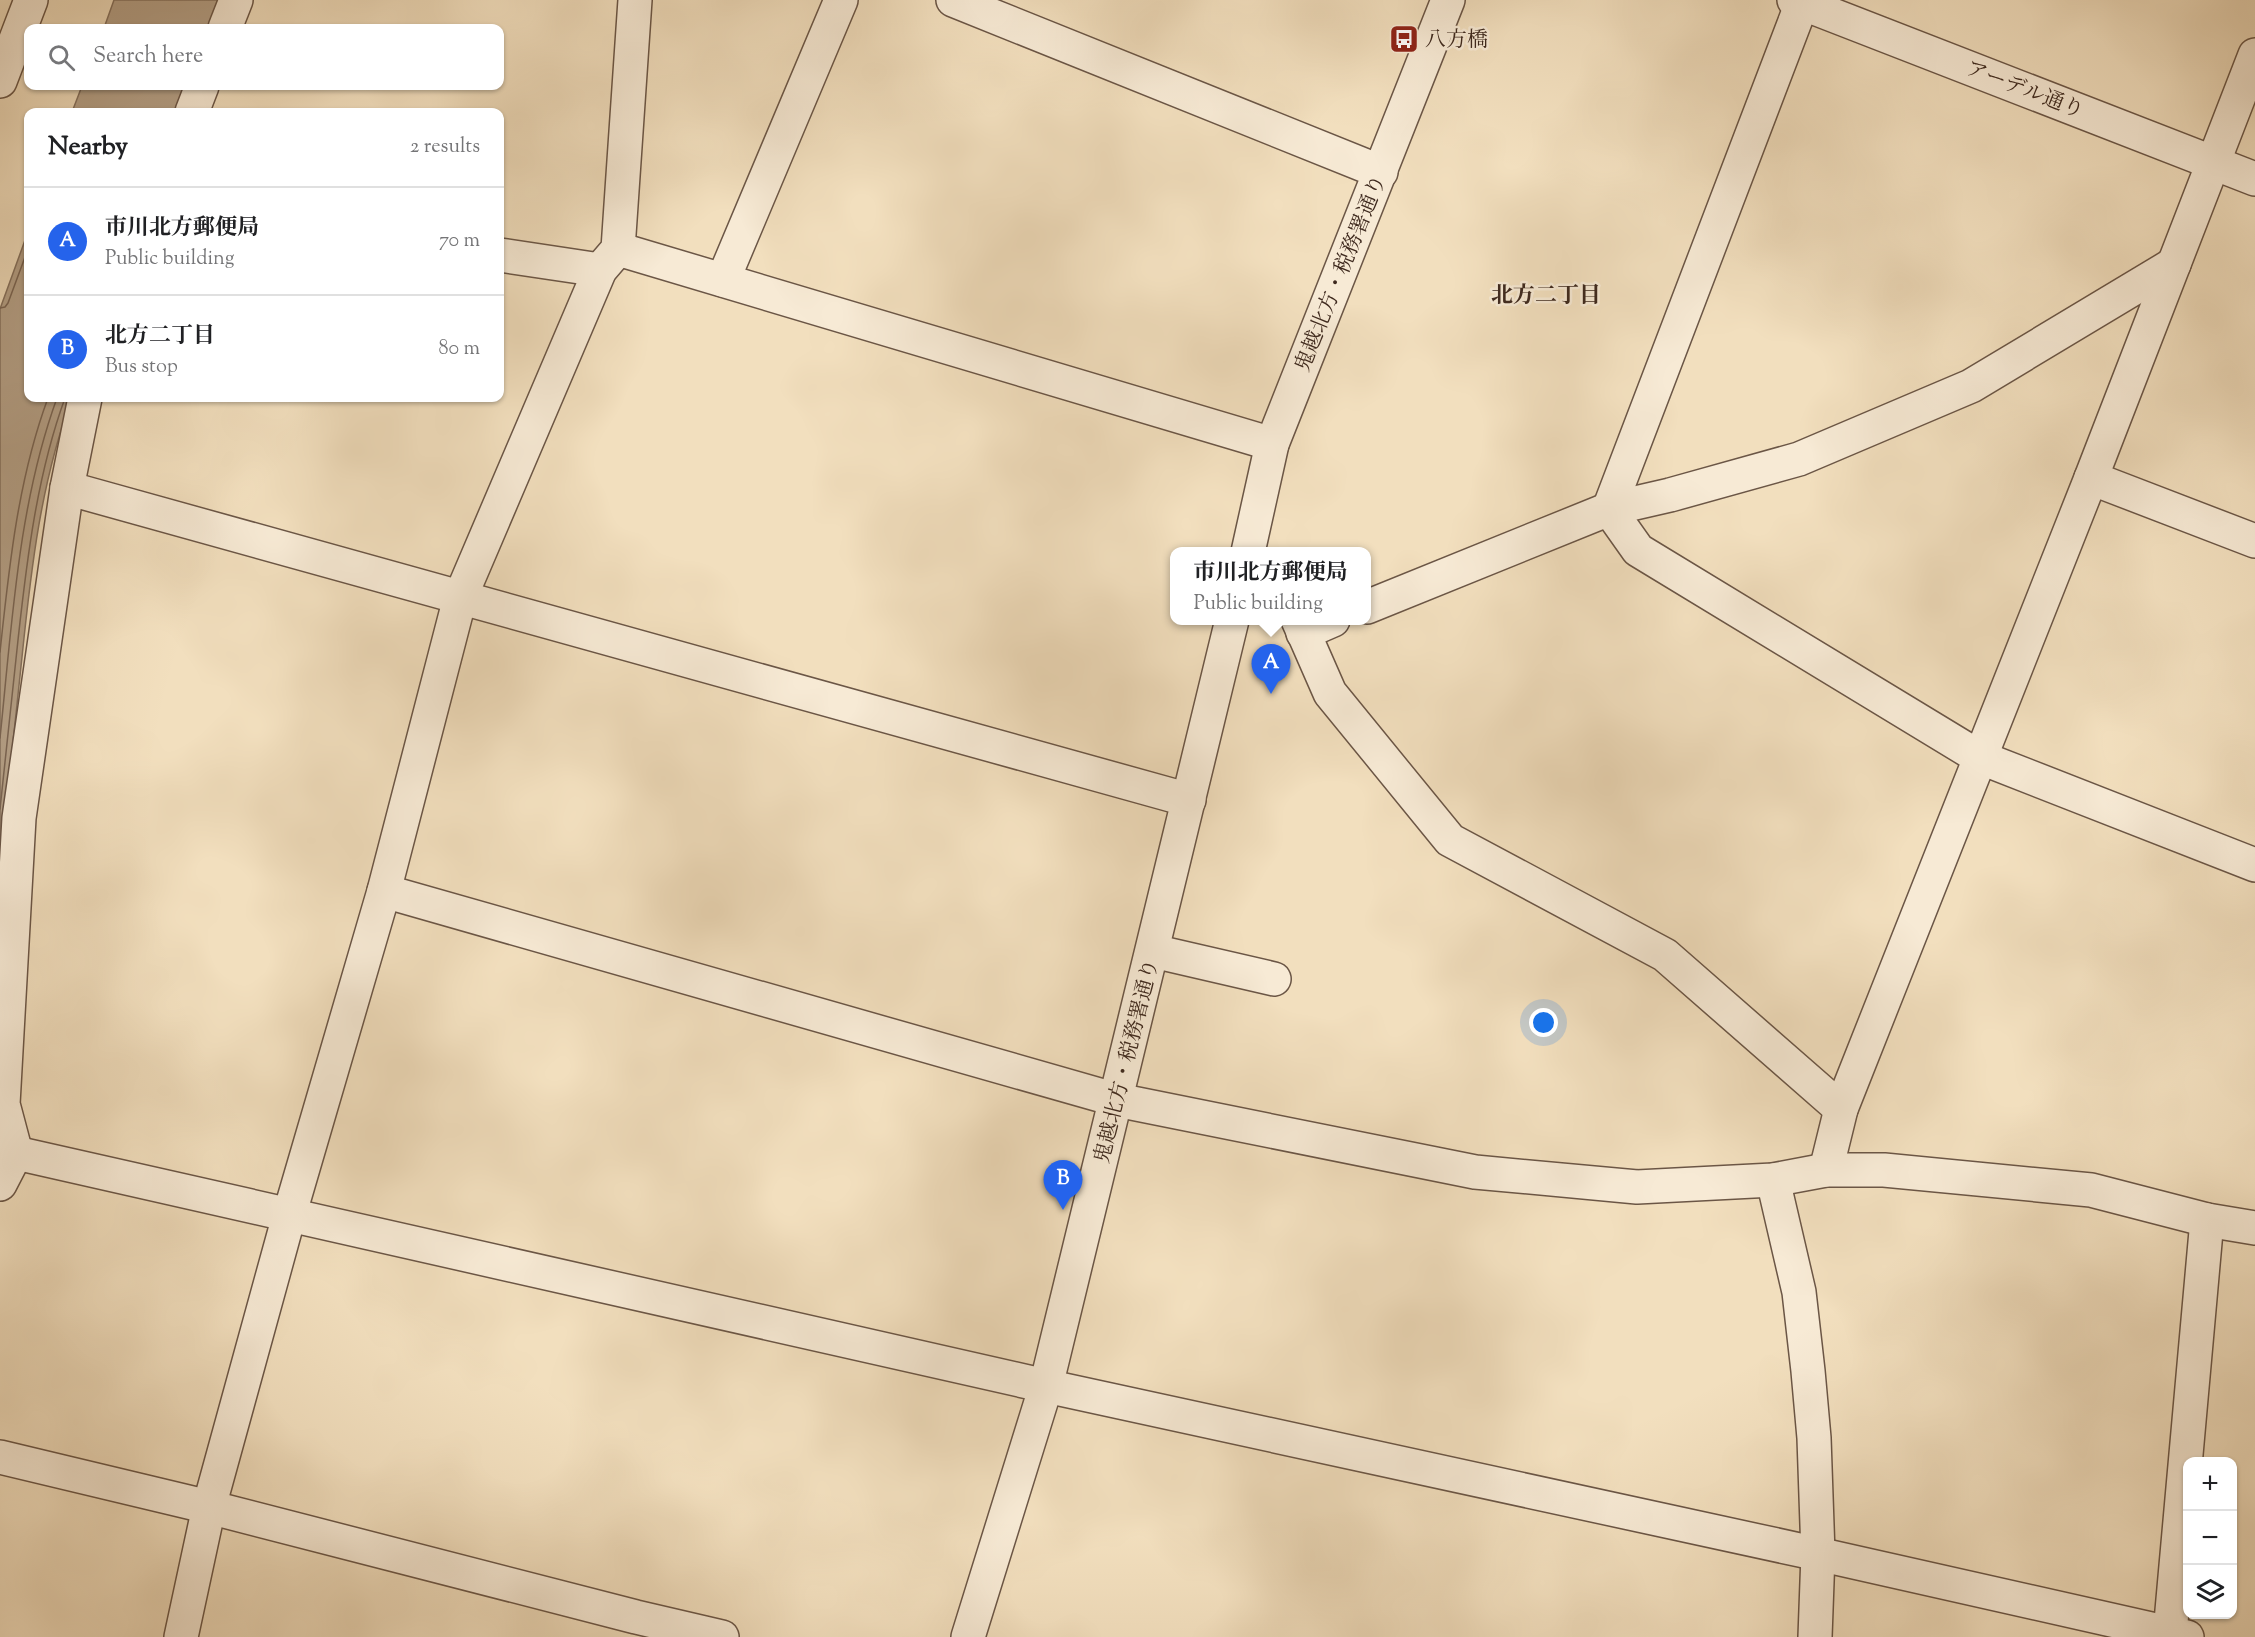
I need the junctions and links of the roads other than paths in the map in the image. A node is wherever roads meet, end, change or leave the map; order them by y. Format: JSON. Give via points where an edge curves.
{"nodes":[{"id":1,"x":31,"y":0,"type":"edge"},
{"id":2,"x":236,"y":0,"type":"edge"},
{"id":3,"x":635,"y":0,"type":"edge"},
{"id":4,"x":841,"y":0,"type":"edge"},
{"id":5,"x":953,"y":0,"type":"edge"},
{"id":6,"x":1448,"y":0,"type":"edge"},
{"id":7,"x":1798,"y":2,"type":"edge"},
{"id":8,"x":227,"y":24,"type":"edge"},
{"id":9,"x":2255,"y":55,"type":"edge"},
{"id":10,"x":0,"y":81,"type":"edge"},
{"id":11,"x":200,"y":90,"type":"edge"},
{"id":12,"x":194,"y":108,"type":"edge"},
{"id":13,"x":2214,"y":162,"type":"junction"},
{"id":14,"x":1381,"y":172,"type":"junction"},
{"id":15,"x":2255,"y":179,"type":"edge"},
{"id":16,"x":504,"y":255,"type":"edge"},
{"id":17,"x":609,"y":260,"type":"junction"},
{"id":18,"x":2174,"y":264,"type":"junction"},
{"id":19,"x":723,"y":280,"type":"junction"},
{"id":20,"x":85,"y":402,"type":"edge"},
{"id":21,"x":1272,"y":444,"type":"junction"},
{"id":22,"x":2091,"y":478,"type":"junction"},
{"id":23,"x":67,"y":488,"type":"junction"},
{"id":24,"x":1260,"y":505,"type":"junction"},
{"id":25,"x":1609,"y":509,"type":"junction"},
{"id":26,"x":2255,"y":541,"type":"edge"},
{"id":27,"x":1249,"y":547,"type":"edge"},
{"id":28,"x":1273,"y":547,"type":"edge"},
{"id":29,"x":460,"y":598,"type":"junction"},
{"id":30,"x":1371,"y":605,"type":"edge"},
{"id":31,"x":1231,"y":625,"type":"edge"},
{"id":32,"x":1300,"y":627,"type":"edge"},
{"id":33,"x":1979,"y":757,"type":"junction"},
{"id":34,"x":1189,"y":800,"type":"junction"},
{"id":35,"x":2255,"y":865,"type":"edge"},
{"id":36,"x":384,"y":891,"type":"junction"},
{"id":37,"x":1153,"y":951,"type":"junction"},
{"id":38,"x":1274,"y":979,"type":"dead end"},
{"id":39,"x":1117,"y":1100,"type":"junction"},
{"id":40,"x":1,"y":1105,"type":"edge"},
{"id":41,"x":1841,"y":1109,"type":"junction"},
{"id":42,"x":16,"y":1153,"type":"junction"},
{"id":43,"x":1826,"y":1170,"type":"junction"},
{"id":44,"x":1773,"y":1180,"type":"junction"},
{"id":45,"x":0,"y":1184,"type":"edge"},
{"id":46,"x":289,"y":1216,"type":"junction"},
{"id":47,"x":2207,"y":1220,"type":"junction"},
{"id":48,"x":2255,"y":1228,"type":"edge"},
{"id":49,"x":1046,"y":1386,"type":"junction"},
{"id":50,"x":0,"y":1457,"type":"edge"},
{"id":51,"x":209,"y":1507,"type":"junction"},
{"id":52,"x":1818,"y":1554,"type":"junction"},
{"id":53,"x":633,"y":1627,"type":"edge"},
{"id":54,"x":2178,"y":1635,"type":"edge"},
{"id":55,"x":181,"y":1637,"type":"edge"},
{"id":56,"x":722,"y":1637,"type":"edge"},
{"id":57,"x":968,"y":1637,"type":"edge"},
{"id":58,"x":1815,"y":1637,"type":"edge"}],
"edges":[{"from":1,"to":10,"type":"street"},
{"from":2,"to":8,"type":"street"},
{"from":3,"to":17,"type":"street"},
{"from":4,"to":19,"type":"street"},
{"from":5,"to":14,"type":"street"},
{"from":6,"to":14,"type":"street","name":"鬼越北方・税務署通り"},
{"from":7,"to":13,"type":"street","name":"アーデル通り"},
{"from":7,"to":25,"type":"street"},
{"from":9,"to":13,"type":"street"},
{"from":11,"to":12,"type":"street"},
{"from":13,"to":15,"type":"street","name":"アーデル通り"},
{"from":13,"to":18,"type":"street"},
{"from":14,"to":21,"type":"street","name":"鬼越北方・税務署通り"},
{"from":16,"to":17,"type":"street"},
{"from":17,"to":19,"type":"street"},
{"from":17,"to":29,"type":"street"},
{"from":18,"to":22,"type":"street"},
{"from":18,"to":25,"type":"street","via":[[1971,386],[1799,459]]},
{"from":19,"to":21,"type":"street"},
{"from":20,"to":23,"type":"street"},
{"from":21,"to":24,"type":"street","name":"鬼越北方・税務署通り"},
{"from":22,"to":26,"type":"street"},
{"from":22,"to":33,"type":"street"},
{"from":23,"to":29,"type":"street"},
{"from":23,"to":40,"type":"street","via":[[18,818]]},
{"from":24,"to":27,"type":"street","name":"鬼越北方・税務署通り"},
{"from":24,"to":28,"type":"street"},
{"from":25,"to":30,"type":"street"},
{"from":25,"to":33,"type":"street","via":[[1638,550]]},
{"from":29,"to":34,"type":"street"},
{"from":29,"to":36,"type":"street"},
{"from":31,"to":34,"type":"street","name":"鬼越北方・税務署通り"},
{"from":32,"to":41,"type":"street","via":[[1330,693],[1450,840],[1665,955]]},
{"from":33,"to":35,"type":"street"},
{"from":33,"to":41,"type":"street"},
{"from":34,"to":37,"type":"street","name":"鬼越北方・税務署通り"},
{"from":36,"to":39,"type":"street"},
{"from":36,"to":46,"type":"street"},
{"from":37,"to":38,"type":"street"},
{"from":37,"to":39,"type":"street","name":"鬼越北方・税務署通り"},
{"from":39,"to":44,"type":"street","via":[[1475,1172],[1636,1188]]},
{"from":39,"to":49,"type":"street","name":"鬼越北方・税務署通り"},
{"from":40,"to":42,"type":"street"},
{"from":41,"to":43,"type":"street"},
{"from":42,"to":45,"type":"street"},
{"from":42,"to":46,"type":"street"},
{"from":43,"to":44,"type":"street"},
{"from":43,"to":47,"type":"street","via":[[1884,1170],[2091,1190]]},
{"from":44,"to":52,"type":"street","via":[[1798,1292],[1814,1438]]},
{"from":46,"to":49,"type":"street"},
{"from":46,"to":51,"type":"street"},
{"from":47,"to":48,"type":"street"},
{"from":47,"to":54,"type":"street"},
{"from":49,"to":52,"type":"street"},
{"from":49,"to":57,"type":"street","name":"鬼越北方・税務署通り"},
{"from":50,"to":51,"type":"street"},
{"from":51,"to":53,"type":"street"},
{"from":51,"to":55,"type":"street"},
{"from":52,"to":54,"type":"street"},
{"from":52,"to":58,"type":"street"},
{"from":53,"to":56,"type":"street"}]}
